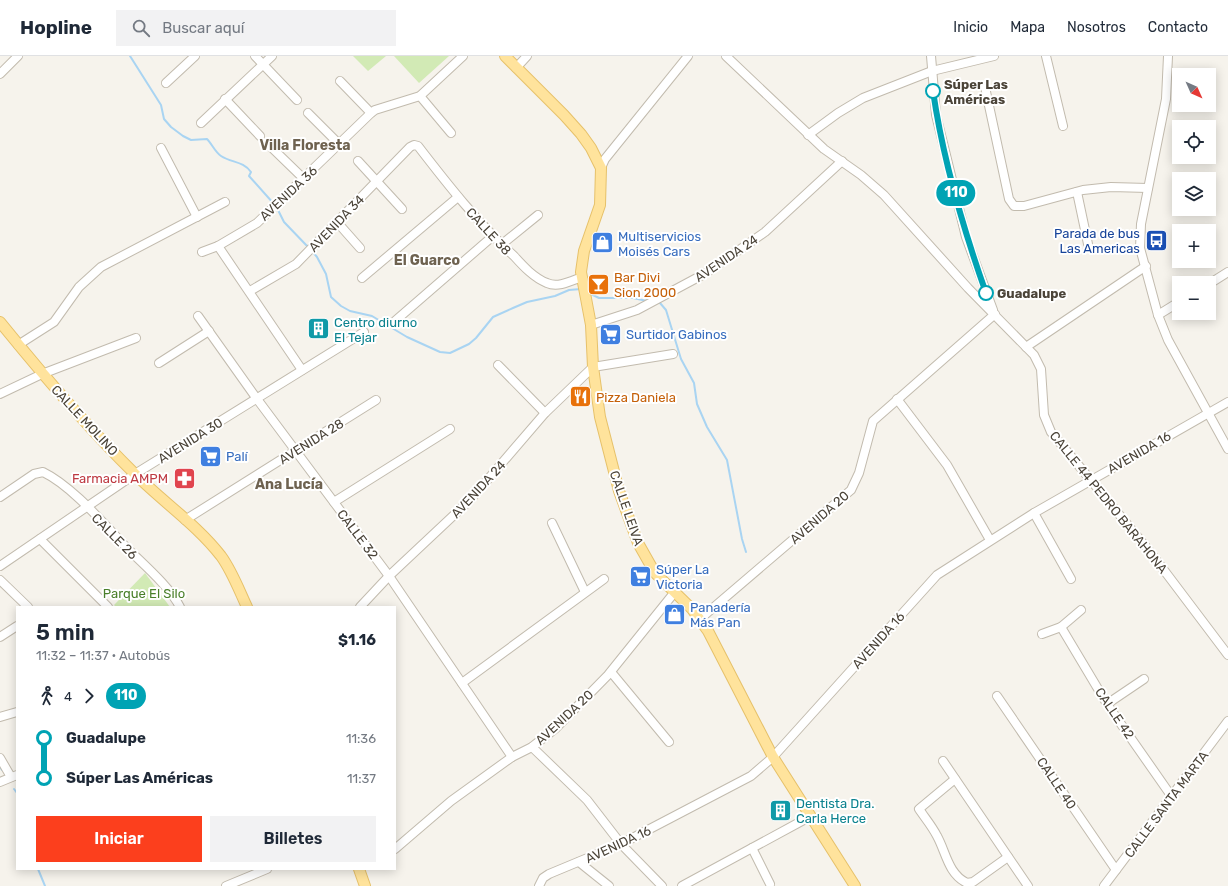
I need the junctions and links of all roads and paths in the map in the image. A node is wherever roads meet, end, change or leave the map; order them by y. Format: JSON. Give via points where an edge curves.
{"nodes":[{"id":1,"x":18,"y":56,"type":"edge"},
{"id":2,"x":195,"y":56,"type":"edge"},
{"id":3,"x":255,"y":56,"type":"edge"},
{"id":4,"x":272,"y":56,"type":"edge"},
{"id":5,"x":463,"y":56,"type":"edge"},
{"id":6,"x":505,"y":56,"type":"edge"},
{"id":7,"x":527,"y":56,"type":"edge"},
{"id":8,"x":688,"y":56,"type":"edge"},
{"id":9,"x":726,"y":56,"type":"edge"},
{"id":10,"x":931,"y":56,"type":"edge"},
{"id":11,"x":994,"y":56,"type":"edge"},
{"id":12,"x":1046,"y":56,"type":"edge"},
{"id":13,"x":1168,"y":56,"type":"edge"},
{"id":14,"x":973,"y":59,"type":"edge"},
{"id":15,"x":263,"y":64,"type":"junction"},
{"id":16,"x":516,"y":68,"type":"junction"},
{"id":17,"x":932,"y":71,"type":"junction"},
{"id":18,"x":0,"y":74,"type":"edge"},
{"id":19,"x":340,"y":81,"type":"dead end"},
{"id":20,"x":166,"y":83,"type":"dead end"},
{"id":21,"x":985,"y":87,"type":"dead end"},
{"id":22,"x":420,"y":96,"type":"junction"},
{"id":23,"x":225,"y":99,"type":"junction"},
{"id":24,"x":297,"y":100,"type":"dead end"},
{"id":25,"x":308,"y":113,"type":"dead end"},
{"id":26,"x":371,"y":113,"type":"junction"},
{"id":27,"x":201,"y":122,"type":"dead end"},
{"id":28,"x":1063,"y":126,"type":"dead end"},
{"id":29,"x":451,"y":133,"type":"dead end"},
{"id":30,"x":808,"y":135,"type":"junction"},
{"id":31,"x":260,"y":136,"type":"dead end"},
{"id":32,"x":340,"y":144,"type":"junction"},
{"id":33,"x":414,"y":145,"type":"joint"},
{"id":34,"x":271,"y":147,"type":"dead end"},
{"id":35,"x":162,"y":148,"type":"dead end"},
{"id":36,"x":358,"y":161,"type":"dead end"},
{"id":37,"x":842,"y":161,"type":"junction"},
{"id":38,"x":601,"y":168,"type":"junction"},
{"id":39,"x":303,"y":178,"type":"junction"},
{"id":40,"x":376,"y":182,"type":"junction"},
{"id":41,"x":1148,"y":188,"type":"junction"},
{"id":42,"x":1077,"y":192,"type":"junction"},
{"id":43,"x":458,"y":197,"type":"junction"},
{"id":44,"x":225,"y":202,"type":"dead end"},
{"id":45,"x":402,"y":209,"type":"dead end"},
{"id":46,"x":538,"y":215,"type":"dead end"},
{"id":47,"x":197,"y":217,"type":"junction"},
{"id":48,"x":337,"y":222,"type":"junction"},
{"id":49,"x":493,"y":236,"type":"junction"},
{"id":50,"x":1088,"y":244,"type":"dead end"},
{"id":51,"x":502,"y":245,"type":"junction"},
{"id":52,"x":218,"y":246,"type":"junction"},
{"id":53,"x":360,"y":248,"type":"dead end"},
{"id":54,"x":202,"y":252,"type":"dead end"},
{"id":55,"x":1146,"y":266,"type":"junction"},
{"id":56,"x":1227,"y":275,"type":"edge"},
{"id":57,"x":582,"y":277,"type":"junction"},
{"id":58,"x":362,"y":278,"type":"dead end"},
{"id":59,"x":1216,"y":280,"type":"edge"},
{"id":60,"x":250,"y":291,"type":"junction"},
{"id":61,"x":1172,"y":306,"type":"edge"},
{"id":62,"x":995,"y":314,"type":"junction"},
{"id":63,"x":1158,"y":315,"type":"junction"},
{"id":64,"x":198,"y":316,"type":"dead end"},
{"id":65,"x":395,"y":321,"type":"dead end"},
{"id":66,"x":0,"y":322,"type":"edge"},
{"id":67,"x":591,"y":326,"type":"junction"},
{"id":68,"x":209,"y":331,"type":"junction"},
{"id":69,"x":364,"y":332,"type":"dead end"},
{"id":70,"x":136,"y":338,"type":"dead end"},
{"id":71,"x":18,"y":345,"type":"junction"},
{"id":72,"x":1026,"y":347,"type":"junction"},
{"id":73,"x":673,"y":354,"type":"dead end"},
{"id":74,"x":159,"y":363,"type":"dead end"},
{"id":75,"x":498,"y":365,"type":"dead end"},
{"id":76,"x":592,"y":367,"type":"junction"},
{"id":77,"x":302,"y":370,"type":"junction"},
{"id":78,"x":42,"y":374,"type":"junction"},
{"id":79,"x":0,"y":394,"type":"edge"},
{"id":80,"x":257,"y":399,"type":"junction"},
{"id":81,"x":897,"y":399,"type":"junction"},
{"id":82,"x":376,"y":400,"type":"dead end"},
{"id":83,"x":1228,"y":402,"type":"edge"},
{"id":84,"x":545,"y":413,"type":"junction"},
{"id":85,"x":1208,"y":413,"type":"junction"},
{"id":86,"x":450,"y":429,"type":"dead end"},
{"id":87,"x":1228,"y":449,"type":"edge"},
{"id":88,"x":295,"y":450,"type":"junction"},
{"id":89,"x":135,"y":474,"type":"junction"},
{"id":90,"x":1091,"y":480,"type":"junction"},
{"id":91,"x":0,"y":497,"type":"edge"},
{"id":92,"x":334,"y":502,"type":"junction"},
{"id":93,"x":86,"y":506,"type":"junction"},
{"id":94,"x":1034,"y":513,"type":"junction"},
{"id":95,"x":185,"y":520,"type":"junction"},
{"id":96,"x":552,"y":523,"type":"dead end"},
{"id":97,"x":40,"y":539,"type":"junction"},
{"id":98,"x":990,"y":540,"type":"junction"},
{"id":99,"x":0,"y":566,"type":"edge"},
{"id":100,"x":389,"y":576,"type":"junction"},
{"id":101,"x":604,"y":579,"type":"dead end"},
{"id":102,"x":1071,"y":579,"type":"dead end"},
{"id":103,"x":0,"y":580,"type":"edge"},
{"id":104,"x":585,"y":592,"type":"junction"},
{"id":105,"x":674,"y":593,"type":"junction"},
{"id":106,"x":27,"y":606,"type":"edge"},
{"id":107,"x":107,"y":606,"type":"edge"},
{"id":108,"x":179,"y":606,"type":"edge"},
{"id":109,"x":247,"y":606,"type":"edge"},
{"id":110,"x":361,"y":606,"type":"edge"},
{"id":111,"x":1081,"y":610,"type":"dead end"},
{"id":112,"x":700,"y":619,"type":"junction"},
{"id":113,"x":16,"y":627,"type":"edge"},
{"id":114,"x":1061,"y":627,"type":"junction"},
{"id":115,"x":1042,"y":634,"type":"dead end"},
{"id":116,"x":0,"y":637,"type":"edge"},
{"id":117,"x":1228,"y":655,"type":"edge"},
{"id":118,"x":611,"y":672,"type":"junction"},
{"id":119,"x":1144,"y":679,"type":"dead end"},
{"id":120,"x":462,"y":683,"type":"junction"},
{"id":121,"x":997,"y":696,"type":"dead end"},
{"id":122,"x":1107,"y":704,"type":"junction"},
{"id":123,"x":16,"y":712,"type":"edge"},
{"id":124,"x":0,"y":717,"type":"edge"},
{"id":125,"x":1228,"y":721,"type":"edge"},
{"id":126,"x":669,"y":742,"type":"dead end"},
{"id":127,"x":532,"y":747,"type":"junction"},
{"id":128,"x":512,"y":757,"type":"junction"},
{"id":129,"x":773,"y":757,"type":"junction"},
{"id":130,"x":0,"y":758,"type":"edge"},
{"id":131,"x":943,"y":761,"type":"dead end"},
{"id":132,"x":14,"y":776,"type":"edge"},
{"id":133,"x":955,"y":779,"type":"junction"},
{"id":134,"x":0,"y":782,"type":"edge"},
{"id":135,"x":1172,"y":797,"type":"junction"},
{"id":136,"x":811,"y":816,"type":"junction"},
{"id":137,"x":621,"y":844,"type":"junction"},
{"id":138,"x":396,"y":848,"type":"edge"},
{"id":139,"x":752,"y":848,"type":"junction"},
{"id":140,"x":1008,"y":857,"type":"junction"},
{"id":141,"x":579,"y":862,"type":"junction"},
{"id":142,"x":265,"y":870,"type":"edge"},
{"id":143,"x":360,"y":870,"type":"edge"},
{"id":144,"x":1116,"y":870,"type":"junction"},
{"id":145,"x":770,"y":884,"type":"dead end"},
{"id":146,"x":226,"y":886,"type":"edge"},
{"id":147,"x":365,"y":886,"type":"edge"},
{"id":148,"x":539,"y":886,"type":"edge"},
{"id":149,"x":609,"y":886,"type":"edge"},
{"id":150,"x":662,"y":886,"type":"edge"},
{"id":151,"x":682,"y":886,"type":"edge"},
{"id":152,"x":855,"y":886,"type":"edge"},
{"id":153,"x":1028,"y":886,"type":"edge"},
{"id":154,"x":1104,"y":886,"type":"edge"}],
"edges":[{"from":1,"to":18,"type":"street"},
{"from":2,"to":20,"type":"street"},
{"from":3,"to":15,"type":"street"},
{"from":4,"to":15,"type":"street"},
{"from":5,"to":22,"type":"street","name":"AVENIDA 36"},
{"from":6,"to":16,"type":"main road"},
{"from":7,"to":16,"type":"street"},
{"from":8,"to":38,"type":"street"},
{"from":9,"to":30,"type":"street","name":"CALLE 44 PEDRO BARAHONA"},
{"from":10,"to":17,"type":"street"},
{"from":11,"to":14,"type":"street"},
{"from":12,"to":28,"type":"street"},
{"from":13,"to":41,"type":"street","via":[[1166,99]]},
{"from":14,"to":17,"type":"street"},
{"from":15,"to":23,"type":"street"},
{"from":15,"to":24,"type":"street"},
{"from":16,"to":38,"type":"main road","via":[[581,134]]},
{"from":17,"to":30,"type":"street","via":[[863,98]]},
{"from":17,"to":62,"type":"street","via":[[936,115],[966,237]]},
{"from":19,"to":26,"type":"street"},
{"from":21,"to":42,"type":"street","via":[[1009,199],[1014,206],[1024,206]]},
{"from":22,"to":26,"type":"street","name":"AVENIDA 36"},
{"from":22,"to":29,"type":"street"},
{"from":23,"to":27,"type":"street"},
{"from":23,"to":31,"type":"street"},
{"from":25,"to":32,"type":"street"},
{"from":26,"to":32,"type":"street","name":"AVENIDA 36"},
{"from":30,"to":37,"type":"street","name":"CALLE 44 PEDRO BARAHONA"},
{"from":32,"to":39,"type":"street","name":"AVENIDA 36"},
{"from":33,"to":40,"type":"street","name":"AVENIDA 34","via":[[410,146]]},
{"from":33,"to":43,"type":"street","name":"CALLE 38","via":[[418,146]]},
{"from":34,"to":39,"type":"street"},
{"from":35,"to":47,"type":"street"},
{"from":36,"to":40,"type":"street"},
{"from":37,"to":62,"type":"street","name":"CALLE 44 PEDRO BARAHONA","via":[[884,195],[968,288]]},
{"from":37,"to":67,"type":"street","name":"AVENIDA 24","via":[[765,232],[706,274],[637,310]]},
{"from":38,"to":57,"type":"main road","name":"CALLE LEIVA","via":[[600,205],[584,251]]},
{"from":39,"to":52,"type":"street","name":"AVENIDA 36","via":[[257,223]]},
{"from":40,"to":45,"type":"street"},
{"from":40,"to":48,"type":"street","name":"AVENIDA 34"},
{"from":41,"to":42,"type":"street","via":[[1111,187]]},
{"from":41,"to":55,"type":"street","via":[[1141,224],[1140,248]]},
{"from":42,"to":50,"type":"street"},
{"from":43,"to":49,"type":"street","name":"CALLE 38"},
{"from":43,"to":58,"type":"street"},
{"from":44,"to":47,"type":"street"},
{"from":46,"to":51,"type":"street"},
{"from":47,"to":71,"type":"street","via":[[101,267],[79,287],[54,322]]},
{"from":48,"to":53,"type":"street"},
{"from":48,"to":60,"type":"street","name":"AVENIDA 34","via":[[296,264]]},
{"from":49,"to":51,"type":"street","name":"CALLE 38"},
{"from":49,"to":65,"type":"street"},
{"from":51,"to":57,"type":"street","name":"CALLE 38","via":[[547,283],[556,285]]},
{"from":52,"to":54,"type":"street","name":"AVENIDA 36"},
{"from":52,"to":60,"type":"street"},
{"from":55,"to":63,"type":"street"},
{"from":55,"to":72,"type":"street"},
{"from":56,"to":59,"type":"street"},
{"from":57,"to":67,"type":"main road","name":"CALLE LEIVA"},
{"from":60,"to":77,"type":"street"},
{"from":61,"to":63,"type":"street"},
{"from":62,"to":72,"type":"street","name":"CALLE 44 PEDRO BARAHONA"},
{"from":62,"to":81,"type":"street","name":"AVENIDA 20"},
{"from":63,"to":85,"type":"street","via":[[1168,340]]},
{"from":64,"to":68,"type":"street","name":"CALLE 32"},
{"from":66,"to":71,"type":"main road","name":"CALLE MOLINO"},
{"from":67,"to":76,"type":"main road","name":"CALLE LEIVA"},
{"from":68,"to":74,"type":"street"},
{"from":68,"to":80,"type":"street","name":"CALLE 32"},
{"from":69,"to":77,"type":"street","name":"AVENIDA 30"},
{"from":70,"to":78,"type":"street"},
{"from":71,"to":78,"type":"main road","name":"CALLE MOLINO"},
{"from":72,"to":90,"type":"street","name":"CALLE 44 PEDRO BARAHONA","via":[[1038,361],[1041,369],[1044,415],[1049,428]]},
{"from":73,"to":76,"type":"street"},
{"from":75,"to":84,"type":"street"},
{"from":76,"to":84,"type":"street","name":"AVENIDA 24"},
{"from":76,"to":105,"type":"main road","name":"CALLE LEIVA","via":[[602,424],[619,491],[649,565]]},
{"from":77,"to":80,"type":"street","name":"AVENIDA 30"},
{"from":78,"to":79,"type":"street"},
{"from":78,"to":89,"type":"main road","name":"CALLE MOLINO"},
{"from":80,"to":88,"type":"street","name":"CALLE 32"},
{"from":80,"to":89,"type":"street","name":"AVENIDA 30"},
{"from":81,"to":98,"type":"street","via":[[948,465]]},
{"from":81,"to":112,"type":"street","name":"AVENIDA 20","via":[[873,421],[859,472],[851,490]]},
{"from":82,"to":88,"type":"street","name":"AVENIDA 28"},
{"from":83,"to":85,"type":"street","name":"AVENIDA 16"},
{"from":84,"to":100,"type":"street","name":"AVENIDA 24","via":[[471,499]]},
{"from":85,"to":87,"type":"street"},
{"from":85,"to":90,"type":"street","name":"AVENIDA 16"},
{"from":86,"to":92,"type":"street"},
{"from":88,"to":92,"type":"street","name":"CALLE 32"},
{"from":88,"to":95,"type":"street","name":"AVENIDA 28"},
{"from":89,"to":93,"type":"street","name":"AVENIDA 30"},
{"from":89,"to":95,"type":"main road","name":"CALLE MOLINO"},
{"from":90,"to":94,"type":"street","name":"AVENIDA 16"},
{"from":90,"to":117,"type":"street","name":"CALLE 44 PEDRO BARAHONA","via":[[1151,553]]},
{"from":91,"to":93,"type":"street","name":"CALLE 26","via":[[34,474],[43,472]]},
{"from":92,"to":100,"type":"street","name":"CALLE 32"},
{"from":93,"to":97,"type":"street","name":"AVENIDA 30"},
{"from":93,"to":108,"type":"street","name":"CALLE 26","via":[[158,578]]},
{"from":94,"to":98,"type":"street","name":"AVENIDA 16"},
{"from":94,"to":102,"type":"street"},
{"from":95,"to":109,"type":"main road","name":"CALLE MOLINO","via":[[220,556],[233,575]]},
{"from":96,"to":104,"type":"street"},
{"from":97,"to":99,"type":"street","name":"AVENIDA 30"},
{"from":97,"to":107,"type":"street"},
{"from":98,"to":129,"type":"street","name":"AVENIDA 16","via":[[937,575]]},
{"from":100,"to":110,"type":"street","name":"AVENIDA 24"},
{"from":100,"to":120,"type":"street","name":"CALLE 32"},
{"from":101,"to":104,"type":"street"},
{"from":103,"to":106,"type":"street"},
{"from":104,"to":120,"type":"street"},
{"from":105,"to":112,"type":"main road","name":"CALLE LEIVA"},
{"from":105,"to":118,"type":"street","name":"AVENIDA 20"},
{"from":111,"to":114,"type":"street"},
{"from":112,"to":129,"type":"main road","name":"CALLE LEIVA"},
{"from":113,"to":116,"type":"street"},
{"from":114,"to":115,"type":"street"},
{"from":114,"to":122,"type":"street","name":"CALLE 42"},
{"from":118,"to":126,"type":"street"},
{"from":118,"to":127,"type":"street","name":"AVENIDA 20","via":[[556,728]]},
{"from":119,"to":122,"type":"street"},
{"from":120,"to":128,"type":"street","name":"CALLE 32"},
{"from":121,"to":144,"type":"street","name":"CALLE 40"},
{"from":122,"to":135,"type":"street","name":"CALLE 42"},
{"from":123,"to":124,"type":"street"},
{"from":125,"to":135,"type":"street","name":"CALLE SANTA MARTA"},
{"from":127,"to":128,"type":"street","name":"AVENIDA 20"},
{"from":127,"to":137,"type":"street","via":[[587,800]]},
{"from":128,"to":138,"type":"street","name":"AVENIDA 20","via":[[451,801]]},
{"from":129,"to":136,"type":"main road","name":"CALLE LEIVA"},
{"from":129,"to":137,"type":"street","name":"AVENIDA 16","via":[[751,776]]},
{"from":130,"to":132,"type":"street"},
{"from":131,"to":133,"type":"street"},
{"from":132,"to":134,"type":"street"},
{"from":133,"to":140,"type":"street"},
{"from":133,"to":140,"type":"street","via":[[916,811],[938,837],[946,860],[963,881],[973,882]]},
{"from":135,"to":144,"type":"street","name":"CALLE SANTA MARTA"},
{"from":136,"to":139,"type":"street"},
{"from":136,"to":152,"type":"main road","name":"CALLE LEIVA"},
{"from":137,"to":141,"type":"street","name":"AVENIDA 16"},
{"from":137,"to":150,"type":"street"},
{"from":139,"to":145,"type":"street"},
{"from":139,"to":151,"type":"street"},
{"from":140,"to":153,"type":"street"},
{"from":141,"to":148,"type":"street","name":"AVENIDA 16","via":[[549,874],[543,878]]},
{"from":141,"to":149,"type":"street"},
{"from":142,"to":146,"type":"street"},
{"from":143,"to":147,"type":"main road"},
{"from":144,"to":154,"type":"street","name":"CALLE SANTA MARTA"}]}
